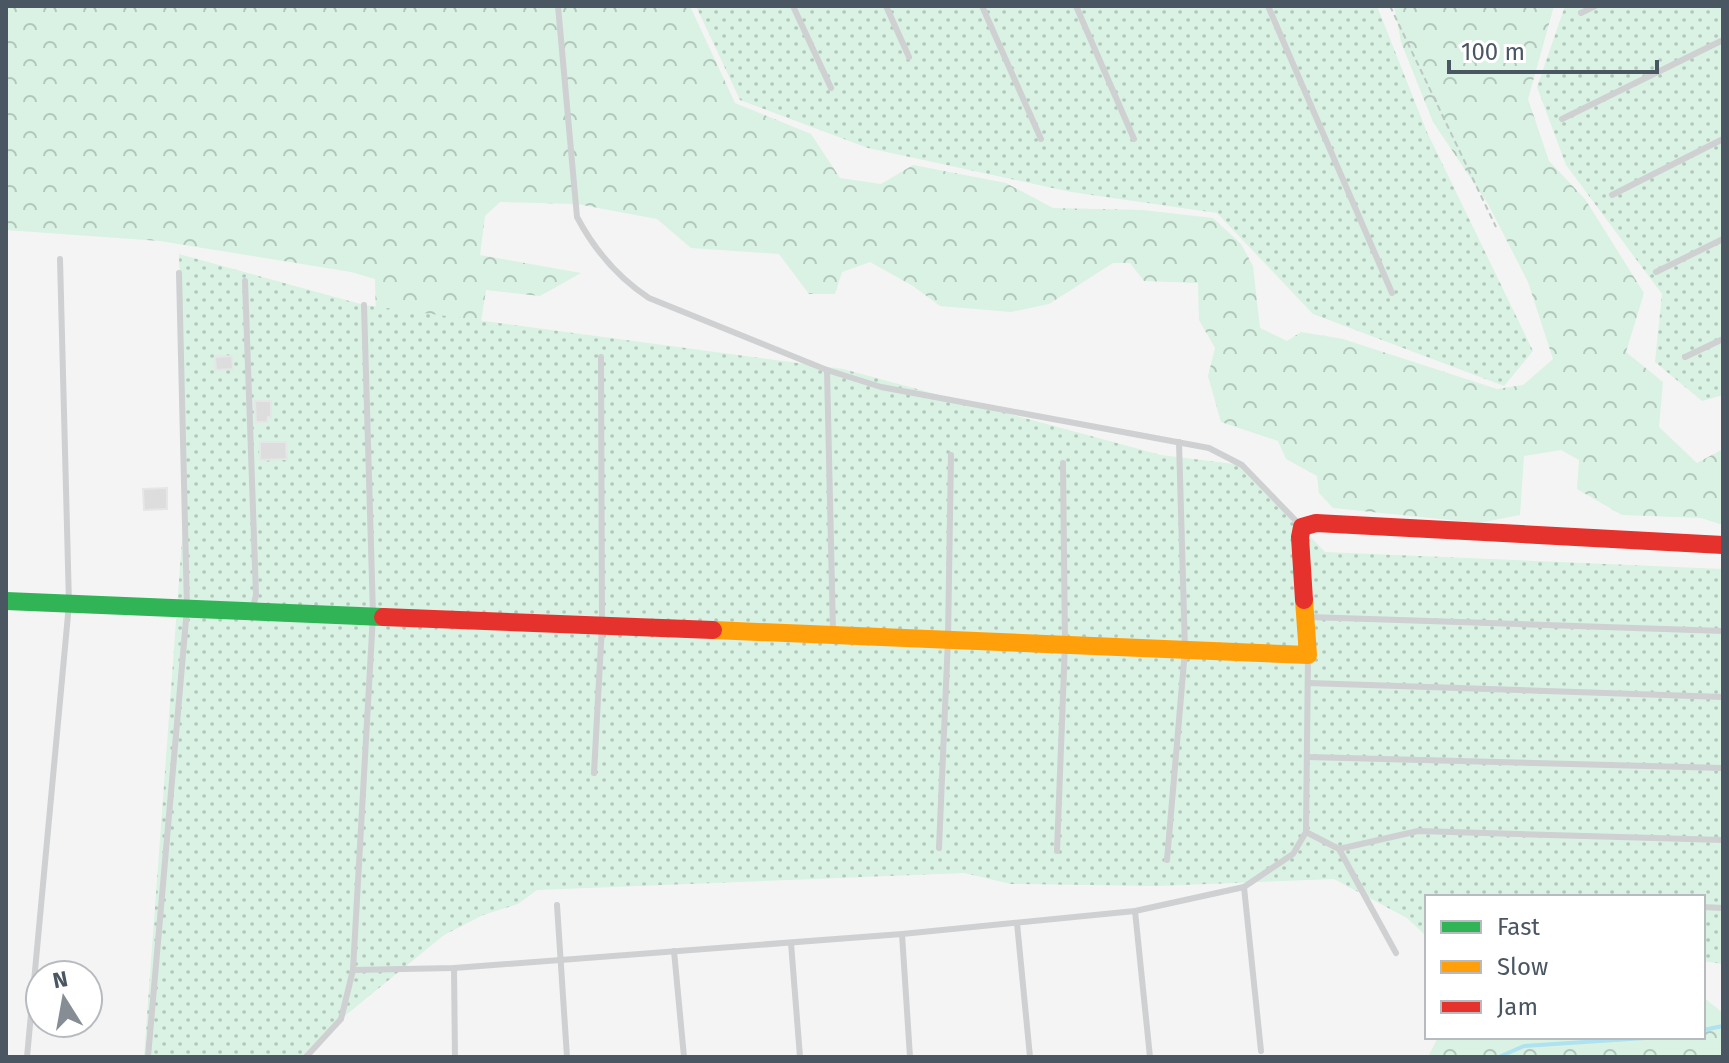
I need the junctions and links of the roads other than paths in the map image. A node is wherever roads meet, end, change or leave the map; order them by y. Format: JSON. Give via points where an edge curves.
{"nodes":[{"id":1,"x":558,"y":6,"type":"edge"},
{"id":2,"x":793,"y":6,"type":"edge"},
{"id":3,"x":886,"y":6,"type":"edge"},
{"id":4,"x":982,"y":6,"type":"edge"},
{"id":5,"x":1076,"y":6,"type":"edge"},
{"id":6,"x":1268,"y":6,"type":"edge"},
{"id":7,"x":1595,"y":6,"type":"edge"},
{"id":8,"x":1581,"y":13,"type":"dead end"},
{"id":9,"x":1723,"y":40,"type":"edge"},
{"id":10,"x":909,"y":57,"type":"dead end"},
{"id":11,"x":831,"y":88,"type":"dead end"},
{"id":12,"x":1562,"y":119,"type":"dead end"},
{"id":13,"x":1041,"y":139,"type":"dead end"},
{"id":14,"x":1134,"y":139,"type":"dead end"},
{"id":15,"x":1723,"y":139,"type":"edge"},
{"id":16,"x":1612,"y":195,"type":"dead end"},
{"id":17,"x":1723,"y":239,"type":"edge"},
{"id":18,"x":60,"y":259,"type":"dead end"},
{"id":19,"x":1656,"y":272,"type":"dead end"},
{"id":20,"x":179,"y":273,"type":"dead end"},
{"id":21,"x":245,"y":281,"type":"dead end"},
{"id":22,"x":1392,"y":293,"type":"dead end"},
{"id":23,"x":364,"y":305,"type":"dead end"},
{"id":24,"x":1723,"y":339,"type":"edge"},
{"id":25,"x":601,"y":357,"type":"dead end"},
{"id":26,"x":1685,"y":357,"type":"dead end"},
{"id":27,"x":827,"y":370,"type":"junction"},
{"id":28,"x":1179,"y":442,"type":"junction"},
{"id":29,"x":951,"y":455,"type":"dead end"},
{"id":30,"x":1063,"y":463,"type":"dead end"},
{"id":31,"x":1302,"y":527,"type":"junction"},
{"id":32,"x":1723,"y":545,"type":"edge"},
{"id":33,"x":6,"y":601,"type":"edge"},
{"id":34,"x":69,"y":604,"type":"junction"},
{"id":35,"x":187,"y":608,"type":"junction"},
{"id":36,"x":253,"y":611,"type":"junction"},
{"id":37,"x":373,"y":615,"type":"junction"},
{"id":38,"x":1306,"y":617,"type":"junction"},
{"id":39,"x":602,"y":625,"type":"junction"},
{"id":40,"x":1723,"y":631,"type":"edge"},
{"id":41,"x":833,"y":635,"type":"junction"},
{"id":42,"x":948,"y":639,"type":"junction"},
{"id":43,"x":1065,"y":644,"type":"junction"},
{"id":44,"x":1185,"y":650,"type":"junction"},
{"id":45,"x":1308,"y":655,"type":"junction"},
{"id":46,"x":1308,"y":683,"type":"junction"},
{"id":47,"x":1723,"y":697,"type":"edge"},
{"id":48,"x":1307,"y":757,"type":"junction"},
{"id":49,"x":1723,"y":768,"type":"edge"},
{"id":50,"x":594,"y":773,"type":"dead end"},
{"id":51,"x":1306,"y":832,"type":"junction"},
{"id":52,"x":1723,"y":840,"type":"edge"},
{"id":53,"x":939,"y":848,"type":"dead end"},
{"id":54,"x":1339,"y":849,"type":"junction"},
{"id":55,"x":1057,"y":851,"type":"dead end"},
{"id":56,"x":1167,"y":860,"type":"dead end"},
{"id":57,"x":1244,"y":887,"type":"junction"},
{"id":58,"x":557,"y":905,"type":"dead end"},
{"id":59,"x":1135,"y":911,"type":"junction"},
{"id":60,"x":1017,"y":923,"type":"junction"},
{"id":61,"x":902,"y":934,"type":"junction"},
{"id":62,"x":791,"y":943,"type":"junction"},
{"id":63,"x":674,"y":951,"type":"junction"},
{"id":64,"x":1396,"y":953,"type":"dead end"},
{"id":65,"x":561,"y":960,"type":"junction"},
{"id":66,"x":454,"y":968,"type":"junction"},
{"id":67,"x":353,"y":970,"type":"junction"},
{"id":68,"x":1261,"y":1051,"type":"dead end"},
{"id":69,"x":27,"y":1057,"type":"edge"},
{"id":70,"x":148,"y":1057,"type":"edge"},
{"id":71,"x":306,"y":1057,"type":"edge"},
{"id":72,"x":455,"y":1057,"type":"edge"},
{"id":73,"x":567,"y":1057,"type":"edge"},
{"id":74,"x":684,"y":1057,"type":"edge"},
{"id":75,"x":800,"y":1057,"type":"edge"},
{"id":76,"x":910,"y":1057,"type":"edge"},
{"id":77,"x":1030,"y":1057,"type":"edge"},
{"id":78,"x":1150,"y":1057,"type":"edge"}],
"edges":[{"from":1,"to":27,"type":"lane","via":[[572,184],[577,217],[590,241],[628,284],[649,298]]},
{"from":2,"to":11,"type":"lane"},
{"from":3,"to":10,"type":"lane"},
{"from":4,"to":13,"type":"lane"},
{"from":5,"to":14,"type":"lane"},
{"from":6,"to":22,"type":"lane"},
{"from":7,"to":8,"type":"lane"},
{"from":9,"to":12,"type":"lane"},
{"from":15,"to":16,"type":"lane"},
{"from":17,"to":19,"type":"lane"},
{"from":18,"to":34,"type":"lane"},
{"from":20,"to":35,"type":"lane"},
{"from":21,"to":36,"type":"lane"},
{"from":23,"to":37,"type":"lane"},
{"from":24,"to":26,"type":"lane"},
{"from":25,"to":39,"type":"lane"},
{"from":27,"to":28,"type":"lane","via":[[881,387]]},
{"from":27,"to":41,"type":"lane"},
{"from":28,"to":31,"type":"lane","via":[[1209,448],[1242,465]]},
{"from":28,"to":44,"type":"lane"},
{"from":29,"to":42,"type":"lane"},
{"from":30,"to":43,"type":"lane"},
{"from":31,"to":32,"type":"street","via":[[1316,523]]},
{"from":31,"to":38,"type":"street"},
{"from":33,"to":34,"type":"street"},
{"from":34,"to":35,"type":"street"},
{"from":34,"to":69,"type":"lane"},
{"from":35,"to":36,"type":"street"},
{"from":35,"to":70,"type":"lane"},
{"from":36,"to":37,"type":"street"},
{"from":37,"to":39,"type":"street"},
{"from":37,"to":67,"type":"lane"},
{"from":38,"to":40,"type":"lane"},
{"from":38,"to":45,"type":"street"},
{"from":39,"to":41,"type":"street"},
{"from":39,"to":50,"type":"lane"},
{"from":41,"to":42,"type":"street"},
{"from":42,"to":43,"type":"street"},
{"from":42,"to":53,"type":"lane"},
{"from":43,"to":44,"type":"street"},
{"from":43,"to":55,"type":"lane"},
{"from":44,"to":45,"type":"street"},
{"from":44,"to":56,"type":"lane"},
{"from":45,"to":46,"type":"lane"},
{"from":46,"to":47,"type":"lane"},
{"from":46,"to":48,"type":"lane"},
{"from":48,"to":49,"type":"lane"},
{"from":48,"to":51,"type":"lane"},
{"from":51,"to":54,"type":"lane"},
{"from":51,"to":57,"type":"lane","via":[[1293,854]]},
{"from":52,"to":54,"type":"lane","via":[[1418,831]]},
{"from":54,"to":64,"type":"lane"},
{"from":57,"to":59,"type":"lane"},
{"from":57,"to":68,"type":"lane"},
{"from":58,"to":65,"type":"lane"},
{"from":59,"to":60,"type":"lane"},
{"from":59,"to":78,"type":"lane"},
{"from":60,"to":61,"type":"lane"},
{"from":60,"to":77,"type":"lane"},
{"from":61,"to":62,"type":"lane"},
{"from":61,"to":76,"type":"lane"},
{"from":62,"to":63,"type":"lane"},
{"from":62,"to":75,"type":"lane"},
{"from":63,"to":65,"type":"lane"},
{"from":63,"to":74,"type":"lane"},
{"from":65,"to":66,"type":"lane"},
{"from":65,"to":73,"type":"lane"},
{"from":66,"to":67,"type":"lane"},
{"from":66,"to":72,"type":"lane"},
{"from":67,"to":71,"type":"lane","via":[[341,1019]]}]}
